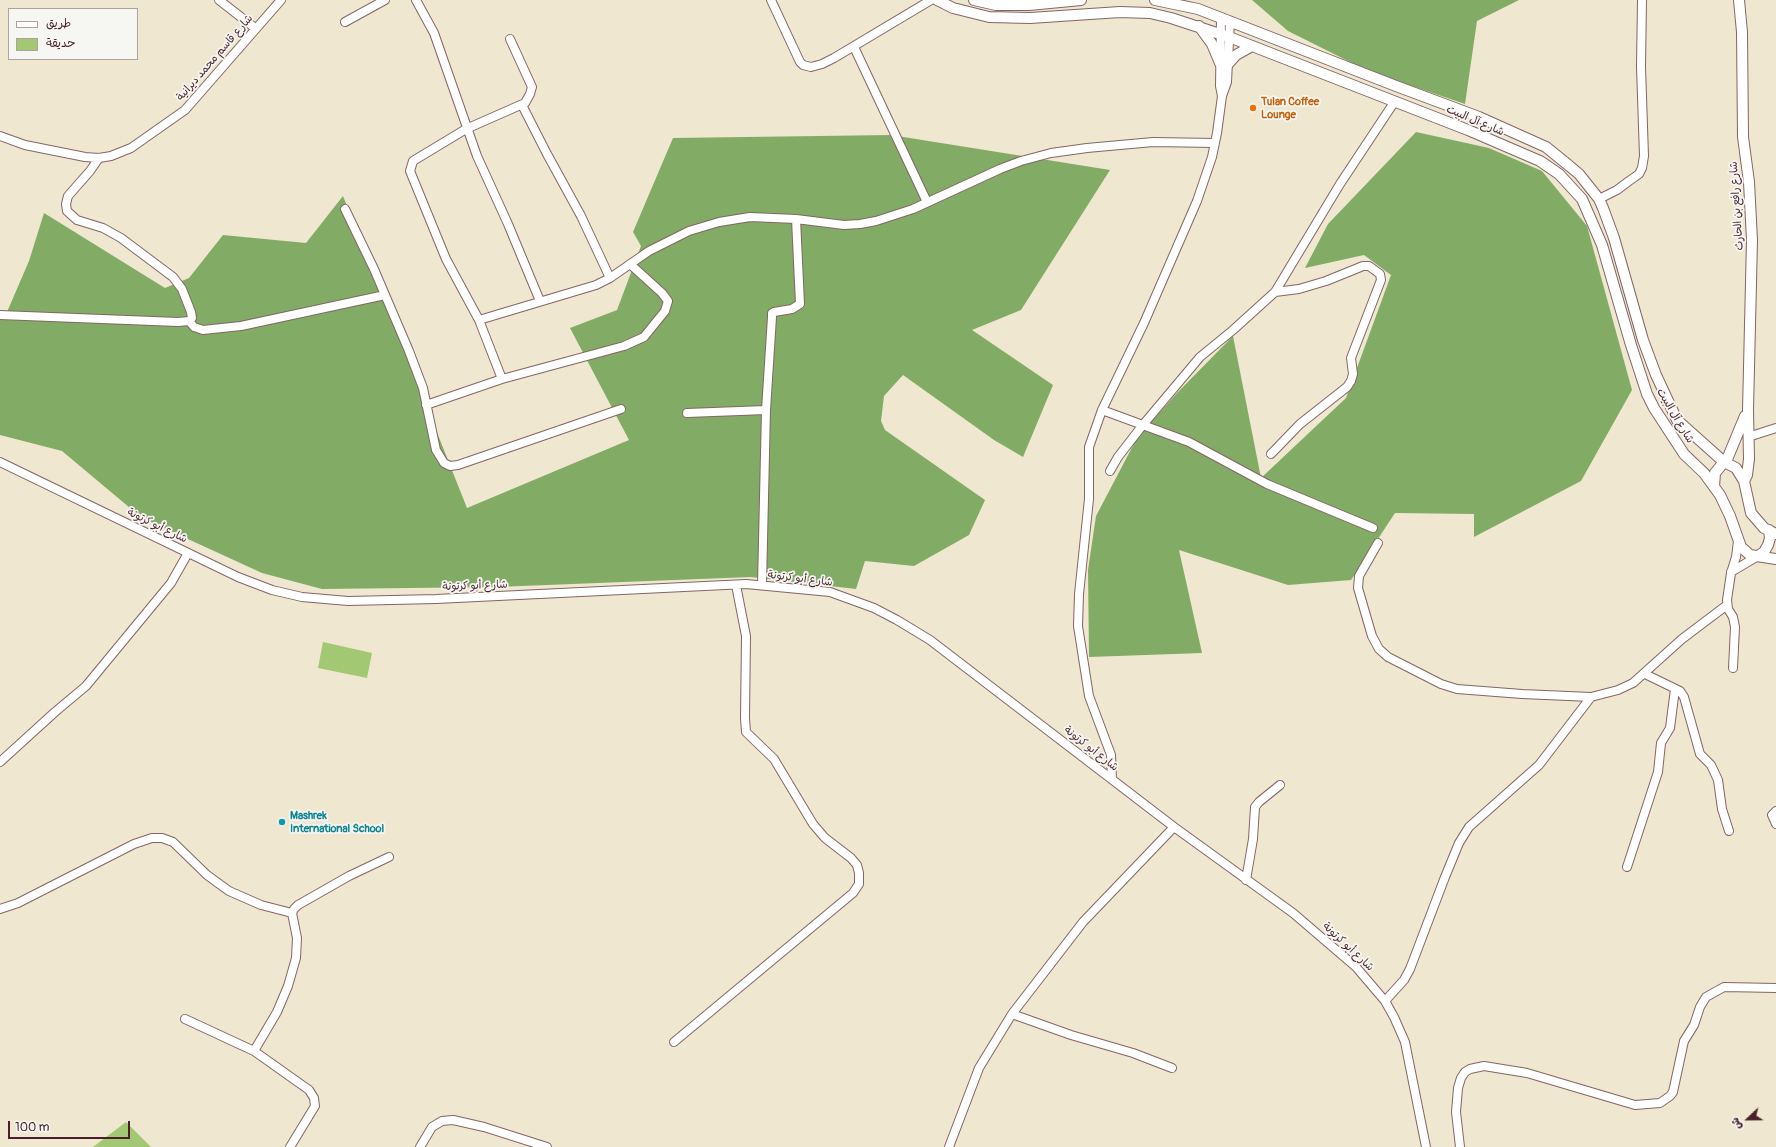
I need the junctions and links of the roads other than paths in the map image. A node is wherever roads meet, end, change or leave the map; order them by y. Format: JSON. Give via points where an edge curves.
{"nodes":[{"id":1,"x":220,"y":0,"type":"edge"},
{"id":2,"x":281,"y":0,"type":"edge"},
{"id":3,"x":385,"y":0,"type":"edge"},
{"id":4,"x":416,"y":0,"type":"edge"},
{"id":5,"x":771,"y":0,"type":"edge"},
{"id":6,"x":931,"y":0,"type":"edge"},
{"id":7,"x":937,"y":0,"type":"edge"},
{"id":8,"x":974,"y":0,"type":"edge"},
{"id":9,"x":1081,"y":0,"type":"edge"},
{"id":10,"x":1155,"y":0,"type":"edge"},
{"id":11,"x":1642,"y":0,"type":"edge"},
{"id":12,"x":1739,"y":0,"type":"edge"},
{"id":13,"x":996,"y":2,"type":"edge"},
{"id":14,"x":1225,"y":20,"type":"junction"},
{"id":15,"x":345,"y":22,"type":"dead end"},
{"id":16,"x":1199,"y":26,"type":"junction"},
{"id":17,"x":255,"y":28,"type":"junction"},
{"id":18,"x":1225,"y":36,"type":"junction"},
{"id":19,"x":510,"y":39,"type":"dead end"},
{"id":20,"x":1252,"y":46,"type":"junction"},
{"id":21,"x":854,"y":47,"type":"junction"},
{"id":22,"x":1224,"y":63,"type":"junction"},
{"id":23,"x":1395,"y":101,"type":"junction"},
{"id":24,"x":522,"y":105,"type":"junction"},
{"id":25,"x":466,"y":129,"type":"junction"},
{"id":26,"x":0,"y":136,"type":"edge"},
{"id":27,"x":1215,"y":143,"type":"junction"},
{"id":28,"x":99,"y":158,"type":"junction"},
{"id":29,"x":1599,"y":199,"type":"junction"},
{"id":30,"x":927,"y":202,"type":"junction"},
{"id":31,"x":345,"y":209,"type":"dead end"},
{"id":32,"x":796,"y":219,"type":"junction"},
{"id":33,"x":630,"y":264,"type":"junction"},
{"id":34,"x":610,"y":278,"type":"junction"},
{"id":35,"x":1275,"y":292,"type":"junction"},
{"id":36,"x":385,"y":295,"type":"junction"},
{"id":37,"x":540,"y":301,"type":"junction"},
{"id":38,"x":0,"y":315,"type":"edge"},
{"id":39,"x":479,"y":320,"type":"junction"},
{"id":40,"x":189,"y":321,"type":"junction"},
{"id":41,"x":502,"y":379,"type":"junction"},
{"id":42,"x":426,"y":405,"type":"junction"},
{"id":43,"x":621,"y":410,"type":"dead end"},
{"id":44,"x":766,"y":410,"type":"junction"},
{"id":45,"x":1102,"y":410,"type":"junction"},
{"id":46,"x":1748,"y":410,"type":"junction"},
{"id":47,"x":687,"y":413,"type":"dead end"},
{"id":48,"x":1142,"y":426,"type":"junction"},
{"id":49,"x":1776,"y":428,"type":"edge"},
{"id":50,"x":1748,"y":437,"type":"junction"},
{"id":51,"x":1271,"y":454,"type":"dead end"},
{"id":52,"x":0,"y":462,"type":"edge"},
{"id":53,"x":1724,"y":462,"type":"junction"},
{"id":54,"x":1110,"y":471,"type":"dead end"},
{"id":55,"x":1744,"y":481,"type":"junction"},
{"id":56,"x":1714,"y":487,"type":"junction"},
{"id":57,"x":1373,"y":528,"type":"dead end"},
{"id":58,"x":1772,"y":532,"type":"edge"},
{"id":59,"x":1738,"y":541,"type":"junction"},
{"id":60,"x":1378,"y":543,"type":"dead end"},
{"id":61,"x":188,"y":553,"type":"junction"},
{"id":62,"x":1758,"y":556,"type":"junction"},
{"id":63,"x":1776,"y":559,"type":"edge"},
{"id":64,"x":1730,"y":573,"type":"junction"},
{"id":65,"x":736,"y":584,"type":"junction"},
{"id":66,"x":762,"y":585,"type":"junction"},
{"id":67,"x":1727,"y":605,"type":"junction"},
{"id":68,"x":1733,"y":668,"type":"dead end"},
{"id":69,"x":1645,"y":674,"type":"junction"},
{"id":70,"x":1676,"y":689,"type":"junction"},
{"id":71,"x":1591,"y":697,"type":"junction"},
{"id":72,"x":0,"y":762,"type":"edge"},
{"id":73,"x":1112,"y":779,"type":"junction"},
{"id":74,"x":1280,"y":785,"type":"dead end"},
{"id":75,"x":1776,"y":811,"type":"edge"},
{"id":76,"x":1776,"y":824,"type":"edge"},
{"id":77,"x":1174,"y":827,"type":"junction"},
{"id":78,"x":1729,"y":830,"type":"dead end"},
{"id":79,"x":389,"y":857,"type":"dead end"},
{"id":80,"x":1627,"y":867,"type":"dead end"},
{"id":81,"x":1246,"y":880,"type":"junction"},
{"id":82,"x":0,"y":909,"type":"edge"},
{"id":83,"x":292,"y":914,"type":"junction"},
{"id":84,"x":1776,"y":988,"type":"edge"},
{"id":85,"x":1385,"y":1001,"type":"junction"},
{"id":86,"x":1012,"y":1014,"type":"junction"},
{"id":87,"x":185,"y":1019,"type":"dead end"},
{"id":88,"x":674,"y":1042,"type":"dead end"},
{"id":89,"x":254,"y":1051,"type":"junction"},
{"id":90,"x":1172,"y":1068,"type":"dead end"},
{"id":91,"x":290,"y":1147,"type":"edge"},
{"id":92,"x":420,"y":1147,"type":"edge"},
{"id":93,"x":547,"y":1147,"type":"edge"},
{"id":94,"x":949,"y":1147,"type":"edge"},
{"id":95,"x":1426,"y":1147,"type":"edge"},
{"id":96,"x":1460,"y":1147,"type":"edge"}],
"edges":[{"from":1,"to":17,"type":"street"},
{"from":2,"to":17,"type":"street","name":"شارع قاسم محمد ديرانية"},
{"from":3,"to":15,"type":"street"},
{"from":4,"to":25,"type":"street","via":[[434,33]]},
{"from":5,"to":21,"type":"street","via":[[803,65],[811,67],[822,64]]},
{"from":6,"to":21,"type":"street"},
{"from":7,"to":16,"type":"street","name":"شارع آل البيت","via":[[953,8],[989,17],[1030,18],[1137,12]]},
{"from":8,"to":13,"type":"street"},
{"from":9,"to":13,"type":"street","via":[[1029,5]]},
{"from":10,"to":14,"type":"street","name":"شارع آل البيت","via":[[1198,9]]},
{"from":11,"to":29,"type":"street","via":[[1642,168],[1639,174],[1617,190]]},
{"from":12,"to":46,"type":"street","name":"شارع رافع بن الحارث","via":[[1744,137],[1752,220]]},
{"from":14,"to":18,"type":"street"},
{"from":14,"to":29,"type":"street","name":"شارع آل البيت","via":[[1479,117],[1546,147],[1579,174]]},
{"from":16,"to":18,"type":"street","name":"شارع آل البيت"},
{"from":16,"to":22,"type":"street"},
{"from":17,"to":28,"type":"street","name":"شارع قاسم محمد ديرانية","via":[[185,110],[131,148]]},
{"from":18,"to":20,"type":"street","name":"شارع آل البيت"},
{"from":18,"to":22,"type":"street"},
{"from":19,"to":24,"type":"street","via":[[532,87]]},
{"from":20,"to":22,"type":"street"},
{"from":20,"to":23,"type":"street","name":"شارع آل البيت"},
{"from":21,"to":30,"type":"street"},
{"from":22,"to":27,"type":"street","via":[[1226,87],[1222,96]]},
{"from":23,"to":35,"type":"street","via":[[1340,184]]},
{"from":23,"to":56,"type":"street","name":"شارع آل البيت","via":[[1540,161],[1559,174],[1576,191],[1587,208],[1602,245],[1630,345],[1647,394],[1684,454],[1704,473]]},
{"from":24,"to":25,"type":"street"},
{"from":24,"to":34,"type":"street","via":[[582,216]]},
{"from":25,"to":37,"type":"street"},
{"from":25,"to":39,"type":"street","via":[[412,160],[410,171],[446,259]]},
{"from":26,"to":28,"type":"street","via":[[40,148]]},
{"from":27,"to":30,"type":"street","via":[[1153,142],[1050,153],[1022,161]]},
{"from":27,"to":45,"type":"street","via":[[1197,201],[1144,323]]},
{"from":28,"to":40,"type":"street","via":[[68,196],[67,212],[77,220],[103,228],[121,238],[173,276],[182,289],[191,312],[192,318]]},
{"from":29,"to":53,"type":"street","name":"شارع آل البيت","via":[[1614,238],[1643,340],[1670,406],[1677,420]]},
{"from":30,"to":32,"type":"street","via":[[898,214],[860,224],[844,226]]},
{"from":31,"to":36,"type":"street"},
{"from":32,"to":33,"type":"street","via":[[750,217],[719,222],[669,241]]},
{"from":32,"to":44,"type":"street","via":[[800,304],[792,309],[772,313]]},
{"from":33,"to":34,"type":"street"},
{"from":33,"to":41,"type":"street","via":[[668,301],[665,311],[644,336],[624,346]]},
{"from":34,"to":37,"type":"street","via":[[596,285]]},
{"from":35,"to":48,"type":"street","via":[[1204,353]]},
{"from":35,"to":51,"type":"street","via":[[1299,289],[1363,266],[1369,266],[1380,274],[1381,280],[1352,353],[1352,374],[1347,387],[1300,424]]},
{"from":36,"to":40,"type":"street","via":[[241,326],[203,330],[194,327]]},
{"from":36,"to":42,"type":"street","via":[[418,374]]},
{"from":37,"to":39,"type":"street"},
{"from":38,"to":40,"type":"street"},
{"from":39,"to":41,"type":"street"},
{"from":41,"to":42,"type":"street"},
{"from":42,"to":43,"type":"street","via":[[436,450],[441,460],[450,466],[487,456]]},
{"from":44,"to":47,"type":"street"},
{"from":44,"to":66,"type":"street"},
{"from":45,"to":48,"type":"street"},
{"from":45,"to":73,"type":"street","via":[[1089,447],[1089,499],[1078,594],[1078,616],[1089,696],[1110,751]]},
{"from":46,"to":50,"type":"street","name":"شارع رافع بن الحارث"},
{"from":46,"to":53,"type":"street","name":"شارع رافع بن الحارث","via":[[1735,443]]},
{"from":48,"to":54,"type":"street"},
{"from":48,"to":57,"type":"street","via":[[1189,442],[1267,484]]},
{"from":49,"to":50,"type":"street"},
{"from":50,"to":55,"type":"street","name":"شارع رافع بن الحارث","via":[[1748,467]]},
{"from":52,"to":61,"type":"street","name":"شارع أبو كرتونة"},
{"from":53,"to":55,"type":"street","name":"شارع آل البيت","via":[[1736,468]]},
{"from":53,"to":56,"type":"street","name":"شارع رافع بن الحارث","via":[[1715,473]]},
{"from":55,"to":58,"type":"street","name":"شارع آل البيت","via":[[1751,513]]},
{"from":56,"to":59,"type":"street","name":"شارع آل البيت","via":[[1726,505]]},
{"from":58,"to":62,"type":"street","via":[[1768,546]]},
{"from":59,"to":62,"type":"street","name":"شارع آل البيت","via":[[1745,552]]},
{"from":59,"to":64,"type":"street"},
{"from":60,"to":71,"type":"street","via":[[1359,576],[1358,588],[1372,636],[1378,649],[1388,657],[1441,684],[1457,689]]},
{"from":61,"to":65,"type":"street","name":"شارع أبو كرتونة","via":[[272,590],[325,600],[436,598]]},
{"from":61,"to":72,"type":"street","via":[[171,583],[86,686]]},
{"from":62,"to":63,"type":"street","name":"شارع آل البيت"},
{"from":62,"to":64,"type":"street"},
{"from":64,"to":67,"type":"street"},
{"from":65,"to":66,"type":"street","name":"شارع أبو كرتونة"},
{"from":65,"to":88,"type":"street","via":[[746,636],[746,732],[774,759],[813,824],[825,838],[857,865],[859,884],[853,893]]},
{"from":66,"to":73,"type":"street","name":"شارع أبو كرتونة","via":[[830,592],[853,599],[897,620],[930,640]]},
{"from":67,"to":68,"type":"street","via":[[1735,627]]},
{"from":67,"to":69,"type":"street","via":[[1682,639]]},
{"from":69,"to":70,"type":"street"},
{"from":69,"to":71,"type":"street","via":[[1627,686]]},
{"from":70,"to":78,"type":"street","via":[[1684,697],[1700,754],[1712,765],[1718,780],[1722,810]]},
{"from":70,"to":80,"type":"street","via":[[1670,728],[1662,743],[1658,772]]},
{"from":71,"to":85,"type":"street","via":[[1539,765],[1465,833],[1444,877],[1410,969],[1404,980]]},
{"from":73,"to":77,"type":"street","name":"شارع أبو كرتونة"},
{"from":74,"to":81,"type":"street","via":[[1255,807]]},
{"from":75,"to":76,"type":"street","via":[[1772,815]]},
{"from":77,"to":81,"type":"street","name":"شارع أبو كرتونة"},
{"from":77,"to":86,"type":"street","via":[[1083,922]]},
{"from":79,"to":83,"type":"street","via":[[308,899],[298,905]]},
{"from":81,"to":85,"type":"street","name":"شارع أبو كرتونة","via":[[1293,913],[1328,942],[1356,967]]},
{"from":82,"to":83,"type":"street","via":[[18,903],[134,844],[152,838],[162,838],[173,842],[207,875],[229,890],[261,905]]},
{"from":83,"to":89,"type":"street","via":[[297,938],[296,958],[277,1012]]},
{"from":84,"to":96,"type":"street","via":[[1724,987],[1706,996],[1684,1041],[1673,1092],[1660,1103],[1636,1105],[1527,1073],[1484,1066],[1470,1069],[1461,1078],[1458,1088],[1456,1112]]},
{"from":85,"to":95,"type":"street","name":"شارع أبو كرتونة","via":[[1404,1042]]},
{"from":86,"to":90,"type":"street"},
{"from":86,"to":94,"type":"street","via":[[979,1068]]},
{"from":87,"to":89,"type":"street"},
{"from":89,"to":91,"type":"street","via":[[309,1090],[314,1098],[315,1106]]},
{"from":92,"to":93,"type":"street","via":[[432,1127],[442,1121],[453,1120]]}]}
